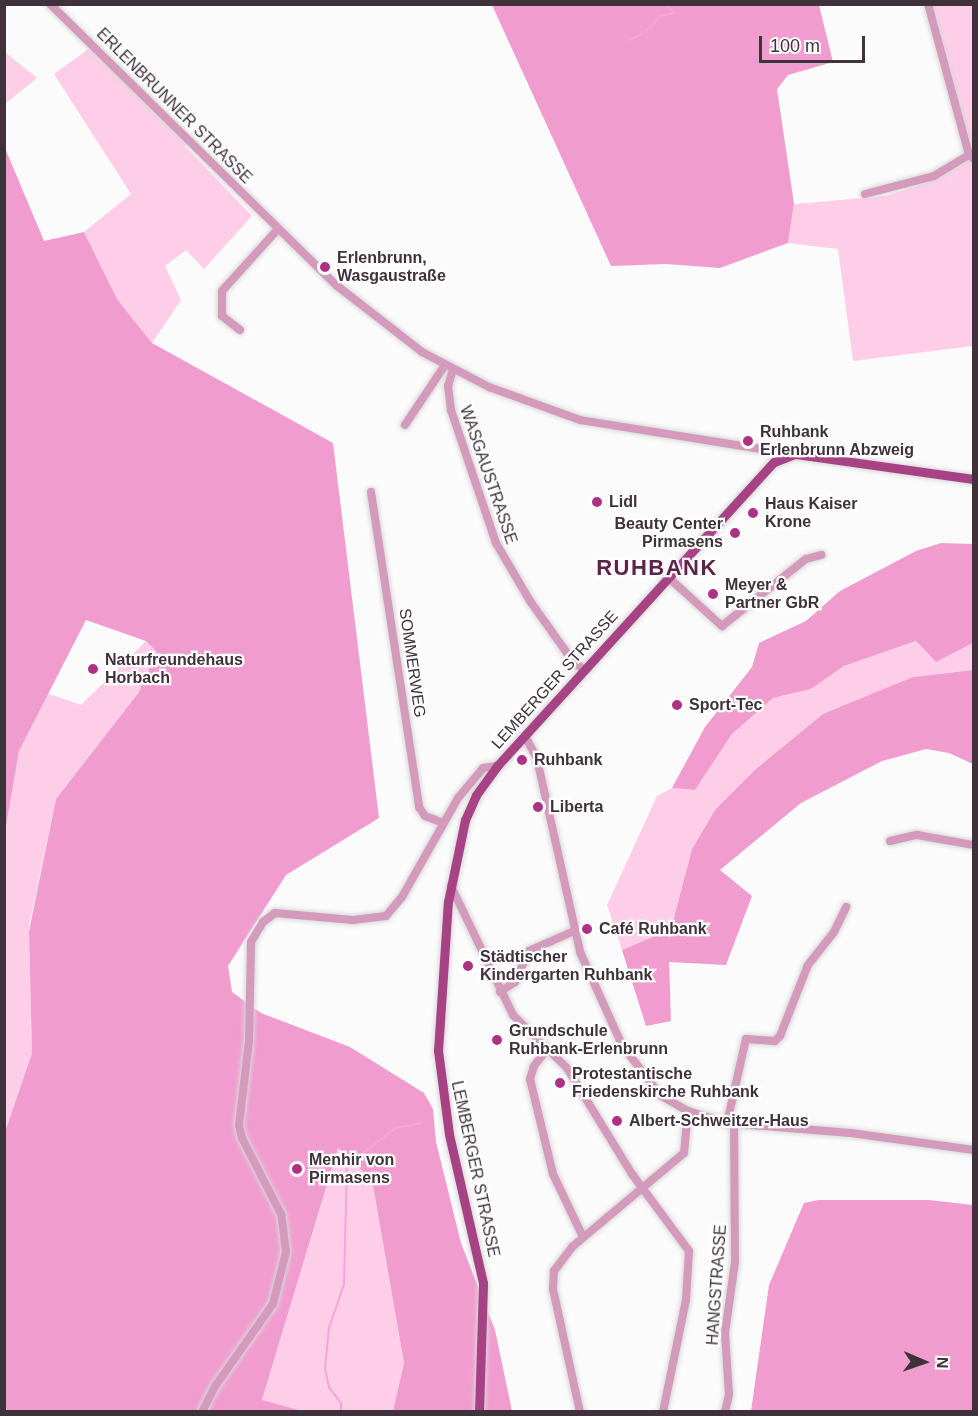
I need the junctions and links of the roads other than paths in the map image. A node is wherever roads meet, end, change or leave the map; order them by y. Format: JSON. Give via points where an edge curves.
{"nodes":[{"id":1,"x":50,"y":4,"type":"edge"},
{"id":2,"x":928,"y":4,"type":"edge"},
{"id":3,"x":971,"y":157,"type":"edge"},
{"id":4,"x":865,"y":194,"type":"dead end"},
{"id":5,"x":278,"y":229,"type":"junction"},
{"id":6,"x":240,"y":330,"type":"dead end"},
{"id":7,"x":445,"y":365,"type":"junction"},
{"id":8,"x":453,"y":369,"type":"junction"},
{"id":9,"x":405,"y":425,"type":"dead end"},
{"id":10,"x":762,"y":449,"type":"junction"},
{"id":11,"x":795,"y":454,"type":"junction"},
{"id":12,"x":774,"y":462,"type":"junction"},
{"id":13,"x":974,"y":479,"type":"edge"},
{"id":14,"x":371,"y":492,"type":"dead end"},
{"id":15,"x":822,"y":555,"type":"dead end"},
{"id":16,"x":669,"y":578,"type":"junction"},
{"id":17,"x":585,"y":671,"type":"junction"},
{"id":18,"x":525,"y":736,"type":"junction"},
{"id":19,"x":497,"y":766,"type":"junction"},
{"id":20,"x":442,"y":823,"type":"junction"},
{"id":21,"x":890,"y":841,"type":"dead end"},
{"id":22,"x":974,"y":845,"type":"edge"},
{"id":23,"x":451,"y":886,"type":"junction"},
{"id":24,"x":846,"y":907,"type":"dead end"},
{"id":25,"x":574,"y":931,"type":"junction"},
{"id":26,"x":500,"y":992,"type":"junction"},
{"id":27,"x":548,"y":1048,"type":"junction"},
{"id":28,"x":688,"y":1112,"type":"junction"},
{"id":29,"x":731,"y":1123,"type":"junction"},
{"id":30,"x":974,"y":1150,"type":"edge"},
{"id":31,"x":641,"y":1188,"type":"junction"},
{"id":32,"x":583,"y":1237,"type":"junction"},
{"id":33,"x":202,"y":1412,"type":"edge"},
{"id":34,"x":479,"y":1412,"type":"edge"},
{"id":35,"x":580,"y":1412,"type":"edge"},
{"id":36,"x":663,"y":1412,"type":"edge"},
{"id":37,"x":725,"y":1412,"type":"edge"}],
"edges":[{"from":1,"to":5,"type":"street","name":"ERLENBRUNNER STRASSE"},
{"from":2,"to":3,"type":"street"},
{"from":3,"to":4,"type":"street","via":[[934,176]]},
{"from":5,"to":6,"type":"street","via":[[222,291],[222,316]]},
{"from":5,"to":7,"type":"street","name":"ERLENBRUNNER STRASSE","via":[[377,321]]},
{"from":7,"to":8,"type":"street","name":"ERLENBRUNNER STRASSE"},
{"from":7,"to":9,"type":"street"},
{"from":8,"to":10,"type":"street","name":"ERLENBRUNNER STRASSE","via":[[509,396],[580,420]]},
{"from":8,"to":17,"type":"street","name":"WASGAUSTRASSE","via":[[448,386],[451,410],[499,550],[537,611],[572,660]]},
{"from":10,"to":11,"type":"street","name":"ERLENBRUNNER STRASSE"},
{"from":10,"to":12,"type":"street"},
{"from":11,"to":12,"type":"main road","name":"LEMBERGER STRASSE"},
{"from":11,"to":13,"type":"main road","name":"LEMBERGER STRASSE"},
{"from":12,"to":16,"type":"main road","name":"LEMBERGER STRASSE"},
{"from":14,"to":20,"type":"street","name":"SOMMERWEG","via":[[419,807],[425,816]]},
{"from":15,"to":16,"type":"street","via":[[806,559],[722,626]]},
{"from":16,"to":17,"type":"main road","name":"LEMBERGER STRASSE"},
{"from":17,"to":18,"type":"main road","name":"LEMBERGER STRASSE"},
{"from":18,"to":19,"type":"main road","name":"LEMBERGER STRASSE"},
{"from":18,"to":25,"type":"street","via":[[537,759]]},
{"from":19,"to":20,"type":"street","via":[[478,771]]},
{"from":19,"to":23,"type":"main road","name":"LEMBERGER STRASSE","via":[[468,813]]},
{"from":20,"to":33,"type":"street","via":[[402,897],[386,916],[353,920],[275,913],[263,922],[251,942],[249,1041],[239,1125],[281,1214],[286,1252],[273,1304],[216,1384]]},
{"from":21,"to":22,"type":"street","via":[[917,835]]},
{"from":23,"to":26,"type":"street","via":[[461,900]]},
{"from":23,"to":34,"type":"main road","name":"LEMBERGER STRASSE","via":[[440,985],[438,1051],[449,1134],[483,1283]]},
{"from":24,"to":29,"type":"street","name":"HANGSTRASSE","via":[[834,932],[808,965],[780,1036],[773,1041],[746,1039]]},
{"from":25,"to":26,"type":"street","via":[[529,951],[515,982]]},
{"from":25,"to":28,"type":"street","via":[[600,1001],[630,1058],[660,1095]]},
{"from":26,"to":27,"type":"street","via":[[516,1020]]},
{"from":27,"to":31,"type":"street","via":[[567,1068]]},
{"from":27,"to":32,"type":"street","via":[[534,1066],[530,1079],[553,1174]]},
{"from":28,"to":29,"type":"street"},
{"from":28,"to":31,"type":"street","via":[[686,1151]]},
{"from":29,"to":30,"type":"street","via":[[851,1133]]},
{"from":29,"to":37,"type":"street","name":"HANGSTRASSE","via":[[735,1262],[725,1333],[729,1394]]},
{"from":31,"to":32,"type":"street"},
{"from":31,"to":36,"type":"street","via":[[687,1244],[691,1257]]},
{"from":32,"to":35,"type":"street","via":[[556,1264],[553,1283]]}]}
